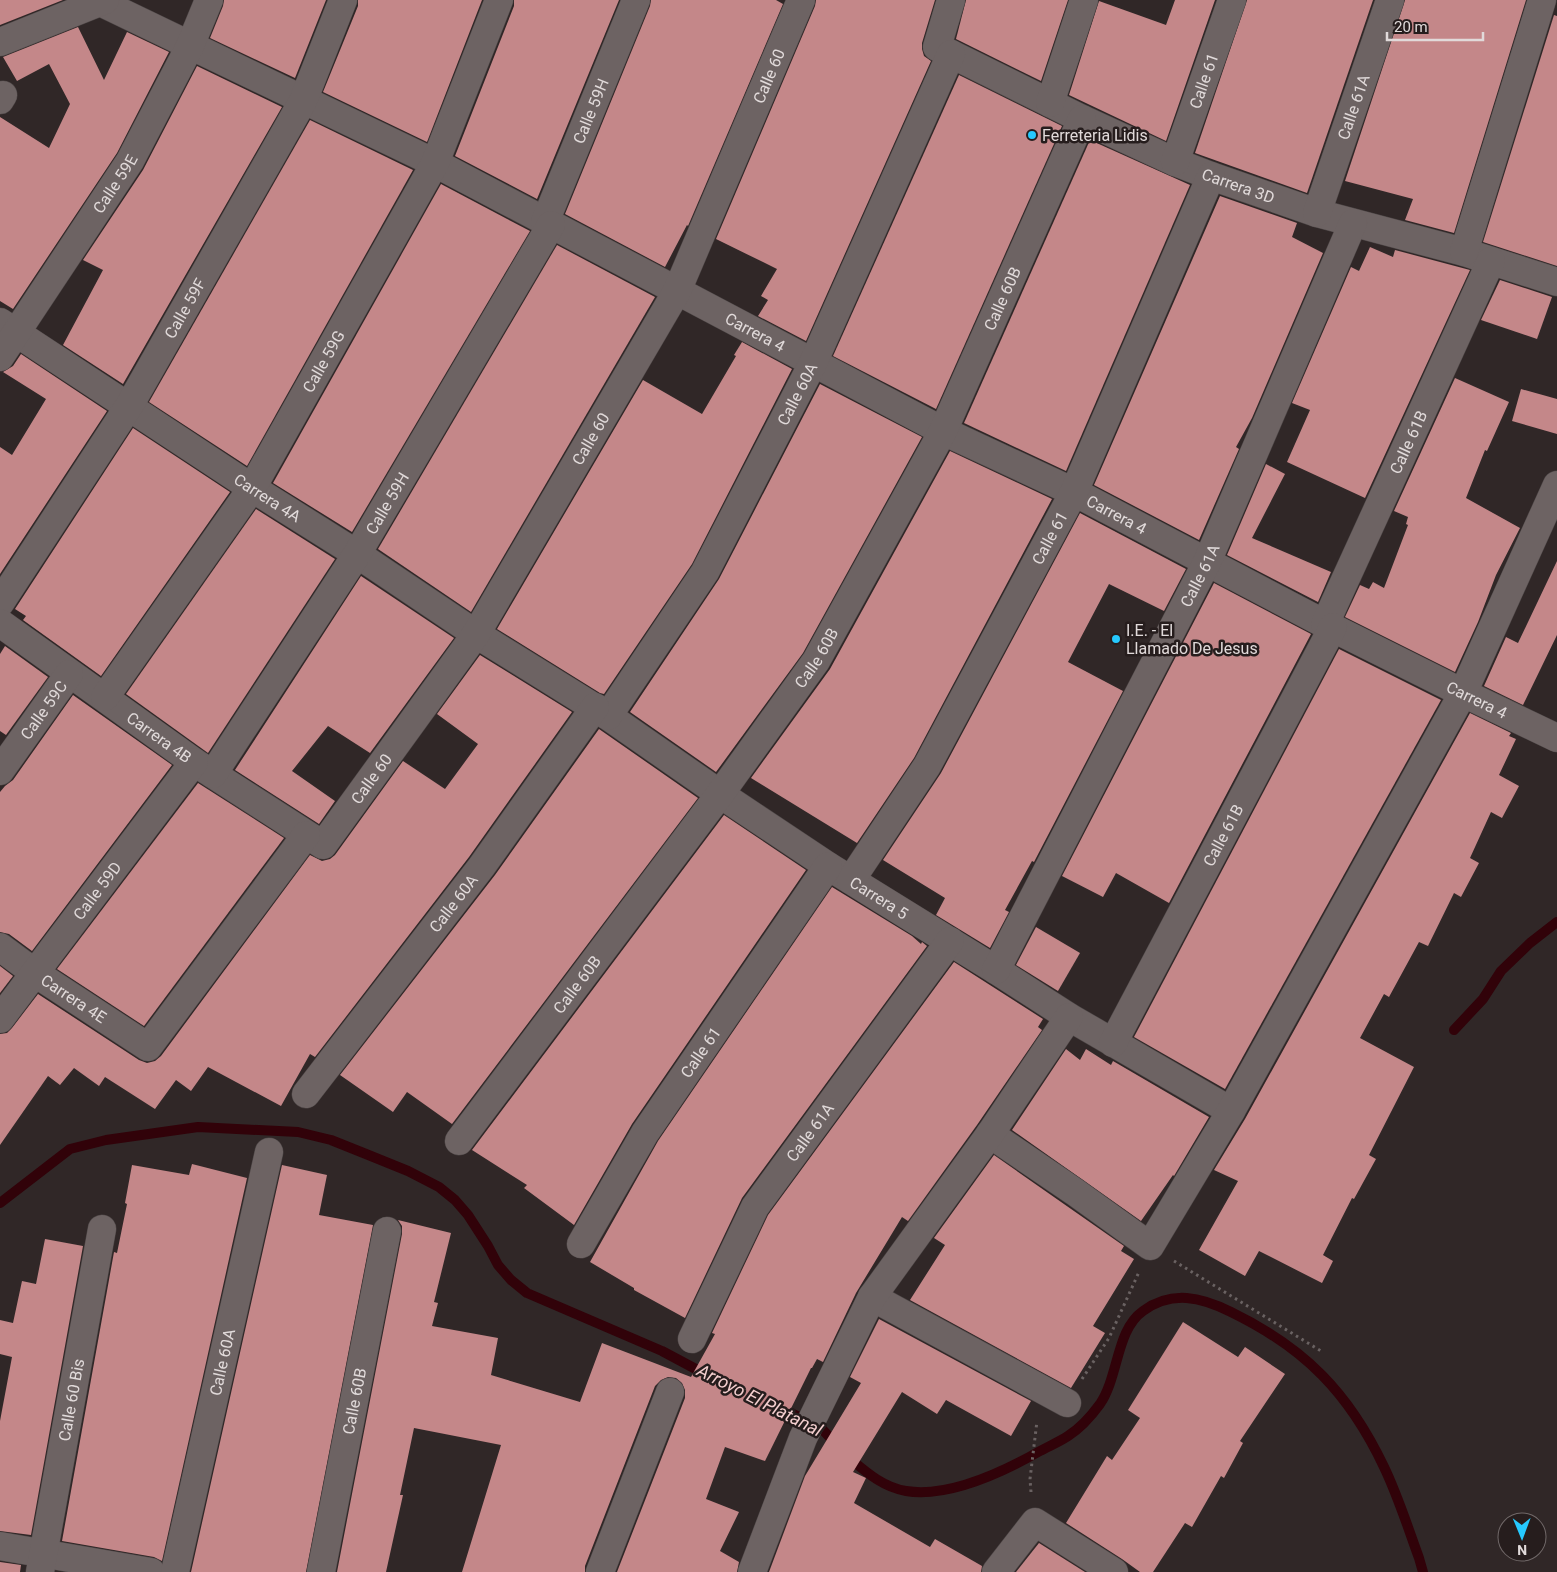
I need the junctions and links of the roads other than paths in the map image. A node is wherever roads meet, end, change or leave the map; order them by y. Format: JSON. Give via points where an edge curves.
{"nodes":[{"id":1,"x":209,"y":0,"type":"edge"},
{"id":2,"x":343,"y":0,"type":"edge"},
{"id":3,"x":499,"y":0,"type":"edge"},
{"id":4,"x":636,"y":0,"type":"edge"},
{"id":5,"x":802,"y":0,"type":"edge"},
{"id":6,"x":951,"y":0,"type":"edge"},
{"id":7,"x":1084,"y":0,"type":"edge"},
{"id":8,"x":1232,"y":0,"type":"edge"},
{"id":9,"x":1390,"y":0,"type":"edge"},
{"id":10,"x":1542,"y":0,"type":"edge"},
{"id":11,"x":101,"y":1,"type":"edge"},
{"id":12,"x":0,"y":42,"type":"edge"},
{"id":13,"x":190,"y":46,"type":"junction"},
{"id":14,"x":944,"y":50,"type":"junction"},
{"id":15,"x":303,"y":101,"type":"junction"},
{"id":16,"x":1050,"y":103,"type":"junction"},
{"id":17,"x":1082,"y":119,"type":"junction"},
{"id":18,"x":1175,"y":162,"type":"junction"},
{"id":19,"x":435,"y":163,"type":"junction"},
{"id":20,"x":1211,"y":176,"type":"junction"},
{"id":21,"x":1317,"y":213,"type":"junction"},
{"id":22,"x":548,"y":223,"type":"junction"},
{"id":23,"x":1353,"y":223,"type":"junction"},
{"id":24,"x":1464,"y":252,"type":"junction"},
{"id":25,"x":1491,"y":261,"type":"junction"},
{"id":26,"x":1557,"y":282,"type":"edge"},
{"id":27,"x":677,"y":291,"type":"junction"},
{"id":28,"x":8,"y":327,"type":"edge"},
{"id":29,"x":0,"y":357,"type":"edge"},
{"id":30,"x":813,"y":363,"type":"junction"},
{"id":31,"x":129,"y":406,"type":"junction"},
{"id":32,"x":942,"y":431,"type":"junction"},
{"id":33,"x":1557,"y":485,"type":"edge"},
{"id":34,"x":252,"y":488,"type":"junction"},
{"id":35,"x":1074,"y":492,"type":"junction"},
{"id":36,"x":357,"y":554,"type":"junction"},
{"id":37,"x":1206,"y":562,"type":"junction"},
{"id":38,"x":0,"y":603,"type":"edge"},
{"id":39,"x":0,"y":623,"type":"edge"},
{"id":40,"x":1329,"y":626,"type":"junction"},
{"id":41,"x":476,"y":634,"type":"junction"},
{"id":42,"x":535,"y":670,"type":"joint"},
{"id":43,"x":70,"y":674,"type":"junction"},
{"id":44,"x":1463,"y":693,"type":"junction"},
{"id":45,"x":105,"y":698,"type":"junction"},
{"id":46,"x":601,"y":711,"type":"junction"},
{"id":47,"x":1557,"y":738,"type":"edge"},
{"id":48,"x":204,"y":768,"type":"junction"},
{"id":49,"x":0,"y":771,"type":"edge"},
{"id":50,"x":720,"y":794,"type":"junction"},
{"id":51,"x":314,"y":840,"type":"junction"},
{"id":52,"x":828,"y":866,"type":"junction"},
{"id":53,"x":851,"y":880,"type":"junction"},
{"id":54,"x":950,"y":941,"type":"junction"},
{"id":55,"x":0,"y":947,"type":"edge"},
{"id":56,"x":996,"y":970,"type":"junction"},
{"id":57,"x":35,"y":972,"type":"junction"},
{"id":58,"x":1069,"y":1018,"type":"junction"},
{"id":59,"x":0,"y":1019,"type":"edge"},
{"id":60,"x":1113,"y":1043,"type":"junction"},
{"id":61,"x":148,"y":1047,"type":"joint"},
{"id":62,"x":306,"y":1094,"type":"dead end"},
{"id":63,"x":1231,"y":1110,"type":"junction"},
{"id":64,"x":990,"y":1134,"type":"junction"},
{"id":65,"x":459,"y":1141,"type":"dead end"},
{"id":66,"x":269,"y":1152,"type":"dead end"},
{"id":67,"x":102,"y":1229,"type":"dead end"},
{"id":68,"x":387,"y":1231,"type":"dead end"},
{"id":69,"x":581,"y":1244,"type":"dead end"},
{"id":70,"x":872,"y":1297,"type":"junction"},
{"id":71,"x":692,"y":1339,"type":"dead end"},
{"id":72,"x":670,"y":1392,"type":"dead end"},
{"id":73,"x":1067,"y":1402,"type":"road end"},
{"id":74,"x":0,"y":1546,"type":"edge"},
{"id":75,"x":42,"y":1563,"type":"edge"},
{"id":76,"x":151,"y":1572,"type":"edge"},
{"id":77,"x":175,"y":1572,"type":"edge"},
{"id":78,"x":321,"y":1572,"type":"edge"},
{"id":79,"x":600,"y":1572,"type":"edge"},
{"id":80,"x":752,"y":1572,"type":"edge"},
{"id":81,"x":996,"y":1572,"type":"edge"},
{"id":82,"x":1114,"y":1572,"type":"edge"}],
"edges":[{"from":1,"to":13,"type":"street","name":"Calle 59E"},
{"from":2,"to":15,"type":"street","name":"Calle 59F"},
{"from":3,"to":19,"type":"street","name":"Calle 59G"},
{"from":4,"to":22,"type":"street","name":"Calle 59H"},
{"from":5,"to":27,"type":"street","name":"Calle 60"},
{"from":6,"to":14,"type":"street","name":"Calle 60A"},
{"from":7,"to":16,"type":"street"},
{"from":8,"to":18,"type":"street","name":"Calle 61"},
{"from":9,"to":21,"type":"street","name":"Calle 61A"},
{"from":10,"to":24,"type":"street"},
{"from":11,"to":12,"type":"street"},
{"from":11,"to":13,"type":"street","name":"Carrera 4"},
{"from":13,"to":15,"type":"street","name":"Carrera 4"},
{"from":13,"to":28,"type":"street","name":"Calle 59E","via":[[130,160]]},
{"from":14,"to":16,"type":"street","name":"Carrera 3D"},
{"from":14,"to":30,"type":"street","name":"Calle 60A"},
{"from":15,"to":19,"type":"street","name":"Carrera 4"},
{"from":15,"to":31,"type":"street","name":"Calle 59F"},
{"from":16,"to":17,"type":"street","name":"Carrera 3D"},
{"from":17,"to":18,"type":"street","name":"Carrera 3D"},
{"from":17,"to":32,"type":"street","name":"Calle 60B"},
{"from":18,"to":20,"type":"street","name":"Carrera 3D"},
{"from":19,"to":22,"type":"street","name":"Carrera 4"},
{"from":19,"to":34,"type":"street","name":"Calle 59G"},
{"from":20,"to":21,"type":"street","name":"Carrera 3D"},
{"from":20,"to":35,"type":"street","name":"Calle 61"},
{"from":21,"to":23,"type":"street","name":"Carrera 3D"},
{"from":22,"to":27,"type":"street","name":"Carrera 4"},
{"from":22,"to":36,"type":"street","name":"Calle 59H"},
{"from":23,"to":24,"type":"street","name":"Carrera 3D"},
{"from":23,"to":37,"type":"street","name":"Calle 61A"},
{"from":24,"to":25,"type":"street","name":"Carrera 3D"},
{"from":25,"to":26,"type":"street","name":"Carrera 3D"},
{"from":25,"to":40,"type":"street","name":"Calle 61B"},
{"from":27,"to":30,"type":"street","name":"Carrera 4"},
{"from":27,"to":41,"type":"street","name":"Calle 60"},
{"from":28,"to":29,"type":"street","name":"Calle 59E"},
{"from":28,"to":31,"type":"street","name":"Carrera 4A"},
{"from":30,"to":32,"type":"street","name":"Carrera 4"},
{"from":30,"to":46,"type":"street","name":"Calle 60A","via":[[705,572]]},
{"from":31,"to":34,"type":"street","name":"Carrera 4A"},
{"from":31,"to":38,"type":"street","name":"Calle 59F"},
{"from":32,"to":35,"type":"street","name":"Carrera 4"},
{"from":32,"to":50,"type":"street","name":"Calle 60B","via":[[816,661]]},
{"from":33,"to":44,"type":"street"},
{"from":34,"to":36,"type":"street","name":"Carrera 4A"},
{"from":34,"to":45,"type":"street","name":"Calle 59G"},
{"from":35,"to":37,"type":"street","name":"Carrera 4"},
{"from":35,"to":53,"type":"street","name":"Calle 61","via":[[928,766]]},
{"from":36,"to":41,"type":"street","name":"Carrera 4A"},
{"from":36,"to":48,"type":"street","name":"Calle 59H"},
{"from":37,"to":40,"type":"street","name":"Carrera 4"},
{"from":37,"to":56,"type":"street","name":"Calle 61A"},
{"from":39,"to":43,"type":"street","name":"Carrera 4B"},
{"from":40,"to":44,"type":"street","name":"Carrera 4"},
{"from":40,"to":60,"type":"street","name":"Calle 61B"},
{"from":41,"to":42,"type":"street","name":"Carrera 4A"},
{"from":41,"to":51,"type":"street","name":"Calle 60"},
{"from":42,"to":46,"type":"street","name":"Carrera 5"},
{"from":43,"to":45,"type":"street","name":"Carrera 4B"},
{"from":43,"to":49,"type":"street","name":"Calle 59C"},
{"from":44,"to":47,"type":"street","name":"Carrera 4"},
{"from":44,"to":63,"type":"street"},
{"from":45,"to":48,"type":"street","name":"Carrera 4B"},
{"from":46,"to":50,"type":"street","name":"Carrera 5"},
{"from":46,"to":62,"type":"street","name":"Calle 60A"},
{"from":48,"to":51,"type":"street","name":"Carrera 4B"},
{"from":48,"to":57,"type":"street","name":"Calle 59D"},
{"from":50,"to":52,"type":"street","name":"Carrera 5"},
{"from":50,"to":65,"type":"street","name":"Calle 60B"},
{"from":51,"to":61,"type":"street","name":"Calle 60"},
{"from":52,"to":53,"type":"street","name":"Carrera 5"},
{"from":52,"to":69,"type":"street","name":"Calle 61","via":[[645,1134]]},
{"from":53,"to":54,"type":"street","name":"Carrera 5"},
{"from":54,"to":56,"type":"street","name":"Carrera 5"},
{"from":54,"to":71,"type":"street","name":"Calle 61A","via":[[755,1207]]},
{"from":55,"to":57,"type":"street","name":"Carrera 4E"},
{"from":56,"to":58,"type":"street","name":"Carrera 5"},
{"from":57,"to":59,"type":"street","name":"Calle 59D"},
{"from":57,"to":61,"type":"street","name":"Carrera 4E"},
{"from":58,"to":60,"type":"street","name":"Carrera 5"},
{"from":58,"to":64,"type":"street"},
{"from":60,"to":63,"type":"street","name":"Carrera 5"},
{"from":63,"to":64,"type":"street","via":[[1150,1246]]},
{"from":64,"to":70,"type":"street"},
{"from":66,"to":77,"type":"street","name":"Calle 60A"},
{"from":67,"to":75,"type":"street","name":"Calle 60 Bis"},
{"from":68,"to":78,"type":"street","name":"Calle 60B"},
{"from":70,"to":73,"type":"street"},
{"from":70,"to":80,"type":"street","via":[[803,1438]]},
{"from":72,"to":79,"type":"street"},
{"from":74,"to":75,"type":"street"},
{"from":75,"to":76,"type":"street"},
{"from":81,"to":82,"type":"street","via":[[1035,1522]]}]}
